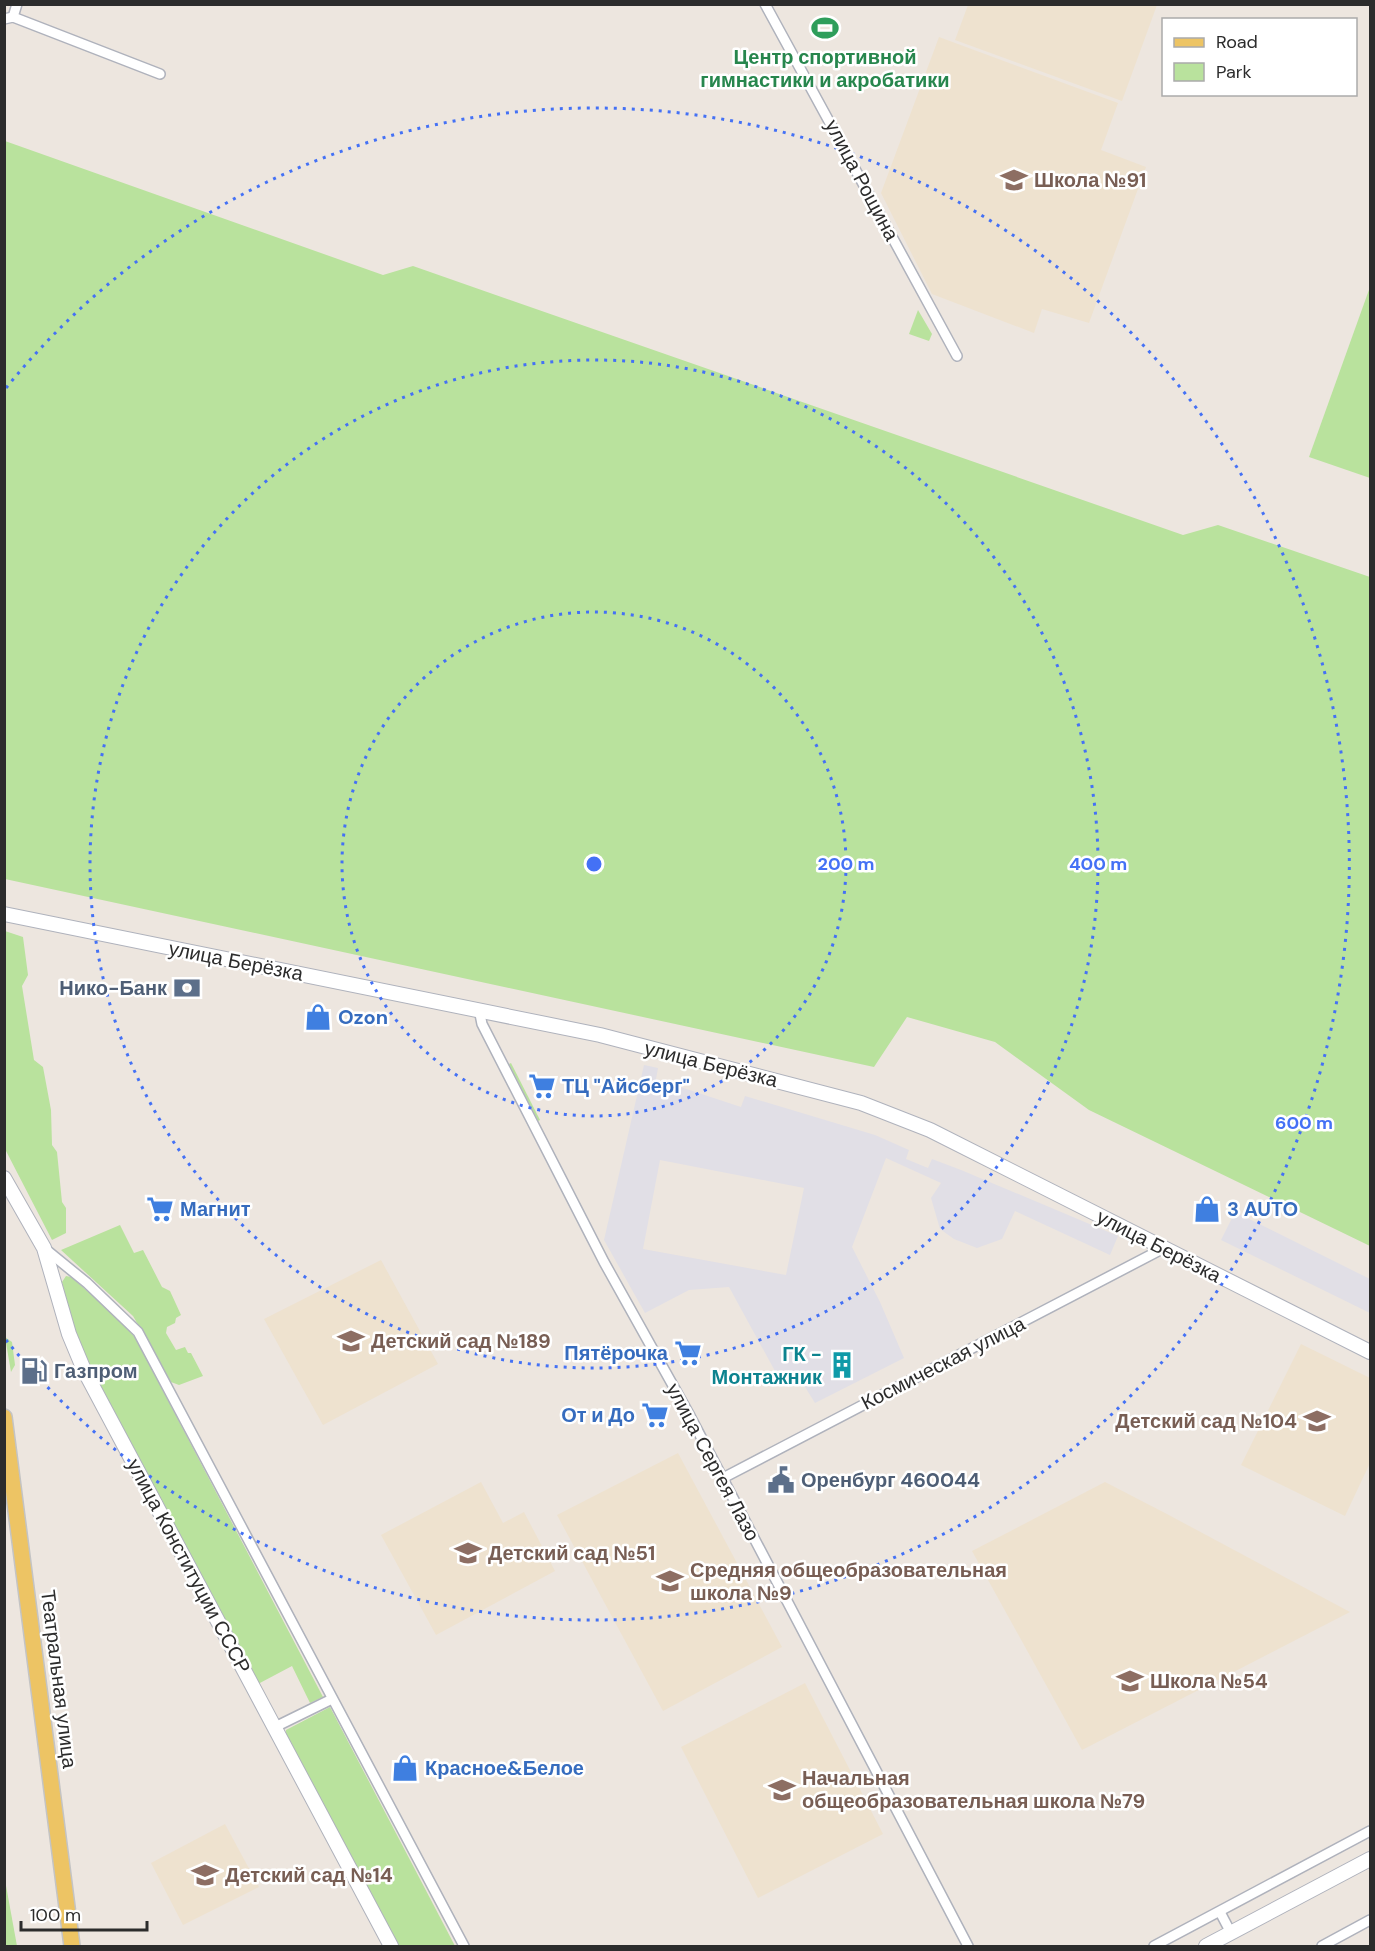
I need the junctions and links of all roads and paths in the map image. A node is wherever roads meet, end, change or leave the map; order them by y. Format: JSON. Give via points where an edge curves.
{"nodes":[{"id":1,"x":17,"y":4,"type":"edge"},
{"id":2,"x":765,"y":4,"type":"edge"},
{"id":3,"x":9,"y":18,"type":"edge"},
{"id":4,"x":160,"y":74,"type":"dead end"},
{"id":5,"x":957,"y":356,"type":"dead end"},
{"id":6,"x":4,"y":914,"type":"edge"},
{"id":7,"x":479,"y":1009,"type":"junction"},
{"id":8,"x":4,"y":1178,"type":"edge"},
{"id":9,"x":44,"y":1248,"type":"junction"},
{"id":10,"x":1164,"y":1248,"type":"junction"},
{"id":11,"x":1371,"y":1352,"type":"edge"},
{"id":12,"x":4,"y":1417,"type":"edge"},
{"id":13,"x":723,"y":1478,"type":"junction"},
{"id":14,"x":332,"y":1699,"type":"junction"},
{"id":15,"x":275,"y":1727,"type":"junction"},
{"id":16,"x":1371,"y":1831,"type":"edge"},
{"id":17,"x":1371,"y":1859,"type":"edge"},
{"id":18,"x":1220,"y":1912,"type":"junction"},
{"id":19,"x":1371,"y":1920,"type":"edge"},
{"id":20,"x":1231,"y":1933,"type":"junction"},
{"id":21,"x":72,"y":1947,"type":"edge"},
{"id":22,"x":391,"y":1947,"type":"edge"},
{"id":23,"x":464,"y":1947,"type":"edge"},
{"id":24,"x":968,"y":1947,"type":"edge"},
{"id":25,"x":1154,"y":1947,"type":"edge"},
{"id":26,"x":1206,"y":1947,"type":"edge"},
{"id":27,"x":1322,"y":1947,"type":"edge"}],
"edges":[{"from":1,"to":3,"type":"street"},
{"from":2,"to":5,"type":"street","name":"улица Рощина"},
{"from":3,"to":4,"type":"street"},
{"from":6,"to":7,"type":"main road","name":"улица Берёзка"},
{"from":7,"to":10,"type":"main road","name":"улица Берёзка","via":[[716,1064],[892,1113]]},
{"from":7,"to":13,"type":"street","name":"улица Сергея Лазо","via":[[482,1024],[556,1170]]},
{"from":8,"to":9,"type":"main road","name":"улица Конституции СССР"},
{"from":9,"to":14,"type":"street","via":[[138,1332]]},
{"from":9,"to":15,"type":"main road","name":"улица Конституции СССР","via":[[69,1334],[84,1370]]},
{"from":10,"to":11,"type":"main road","name":"улица Берёзка"},
{"from":10,"to":13,"type":"street","name":"Космическая улица"},
{"from":12,"to":21,"type":"main road","name":"Театральная улица"},
{"from":13,"to":24,"type":"street","name":"улица Сергея Лазо"},
{"from":14,"to":15,"type":"street"},
{"from":14,"to":23,"type":"street"},
{"from":15,"to":22,"type":"main road","name":"улица Конституции СССР"},
{"from":16,"to":18,"type":"street"},
{"from":17,"to":20,"type":"main road"},
{"from":18,"to":20,"type":"street"},
{"from":18,"to":25,"type":"street"},
{"from":19,"to":27,"type":"street"},
{"from":20,"to":26,"type":"main road"}]}
